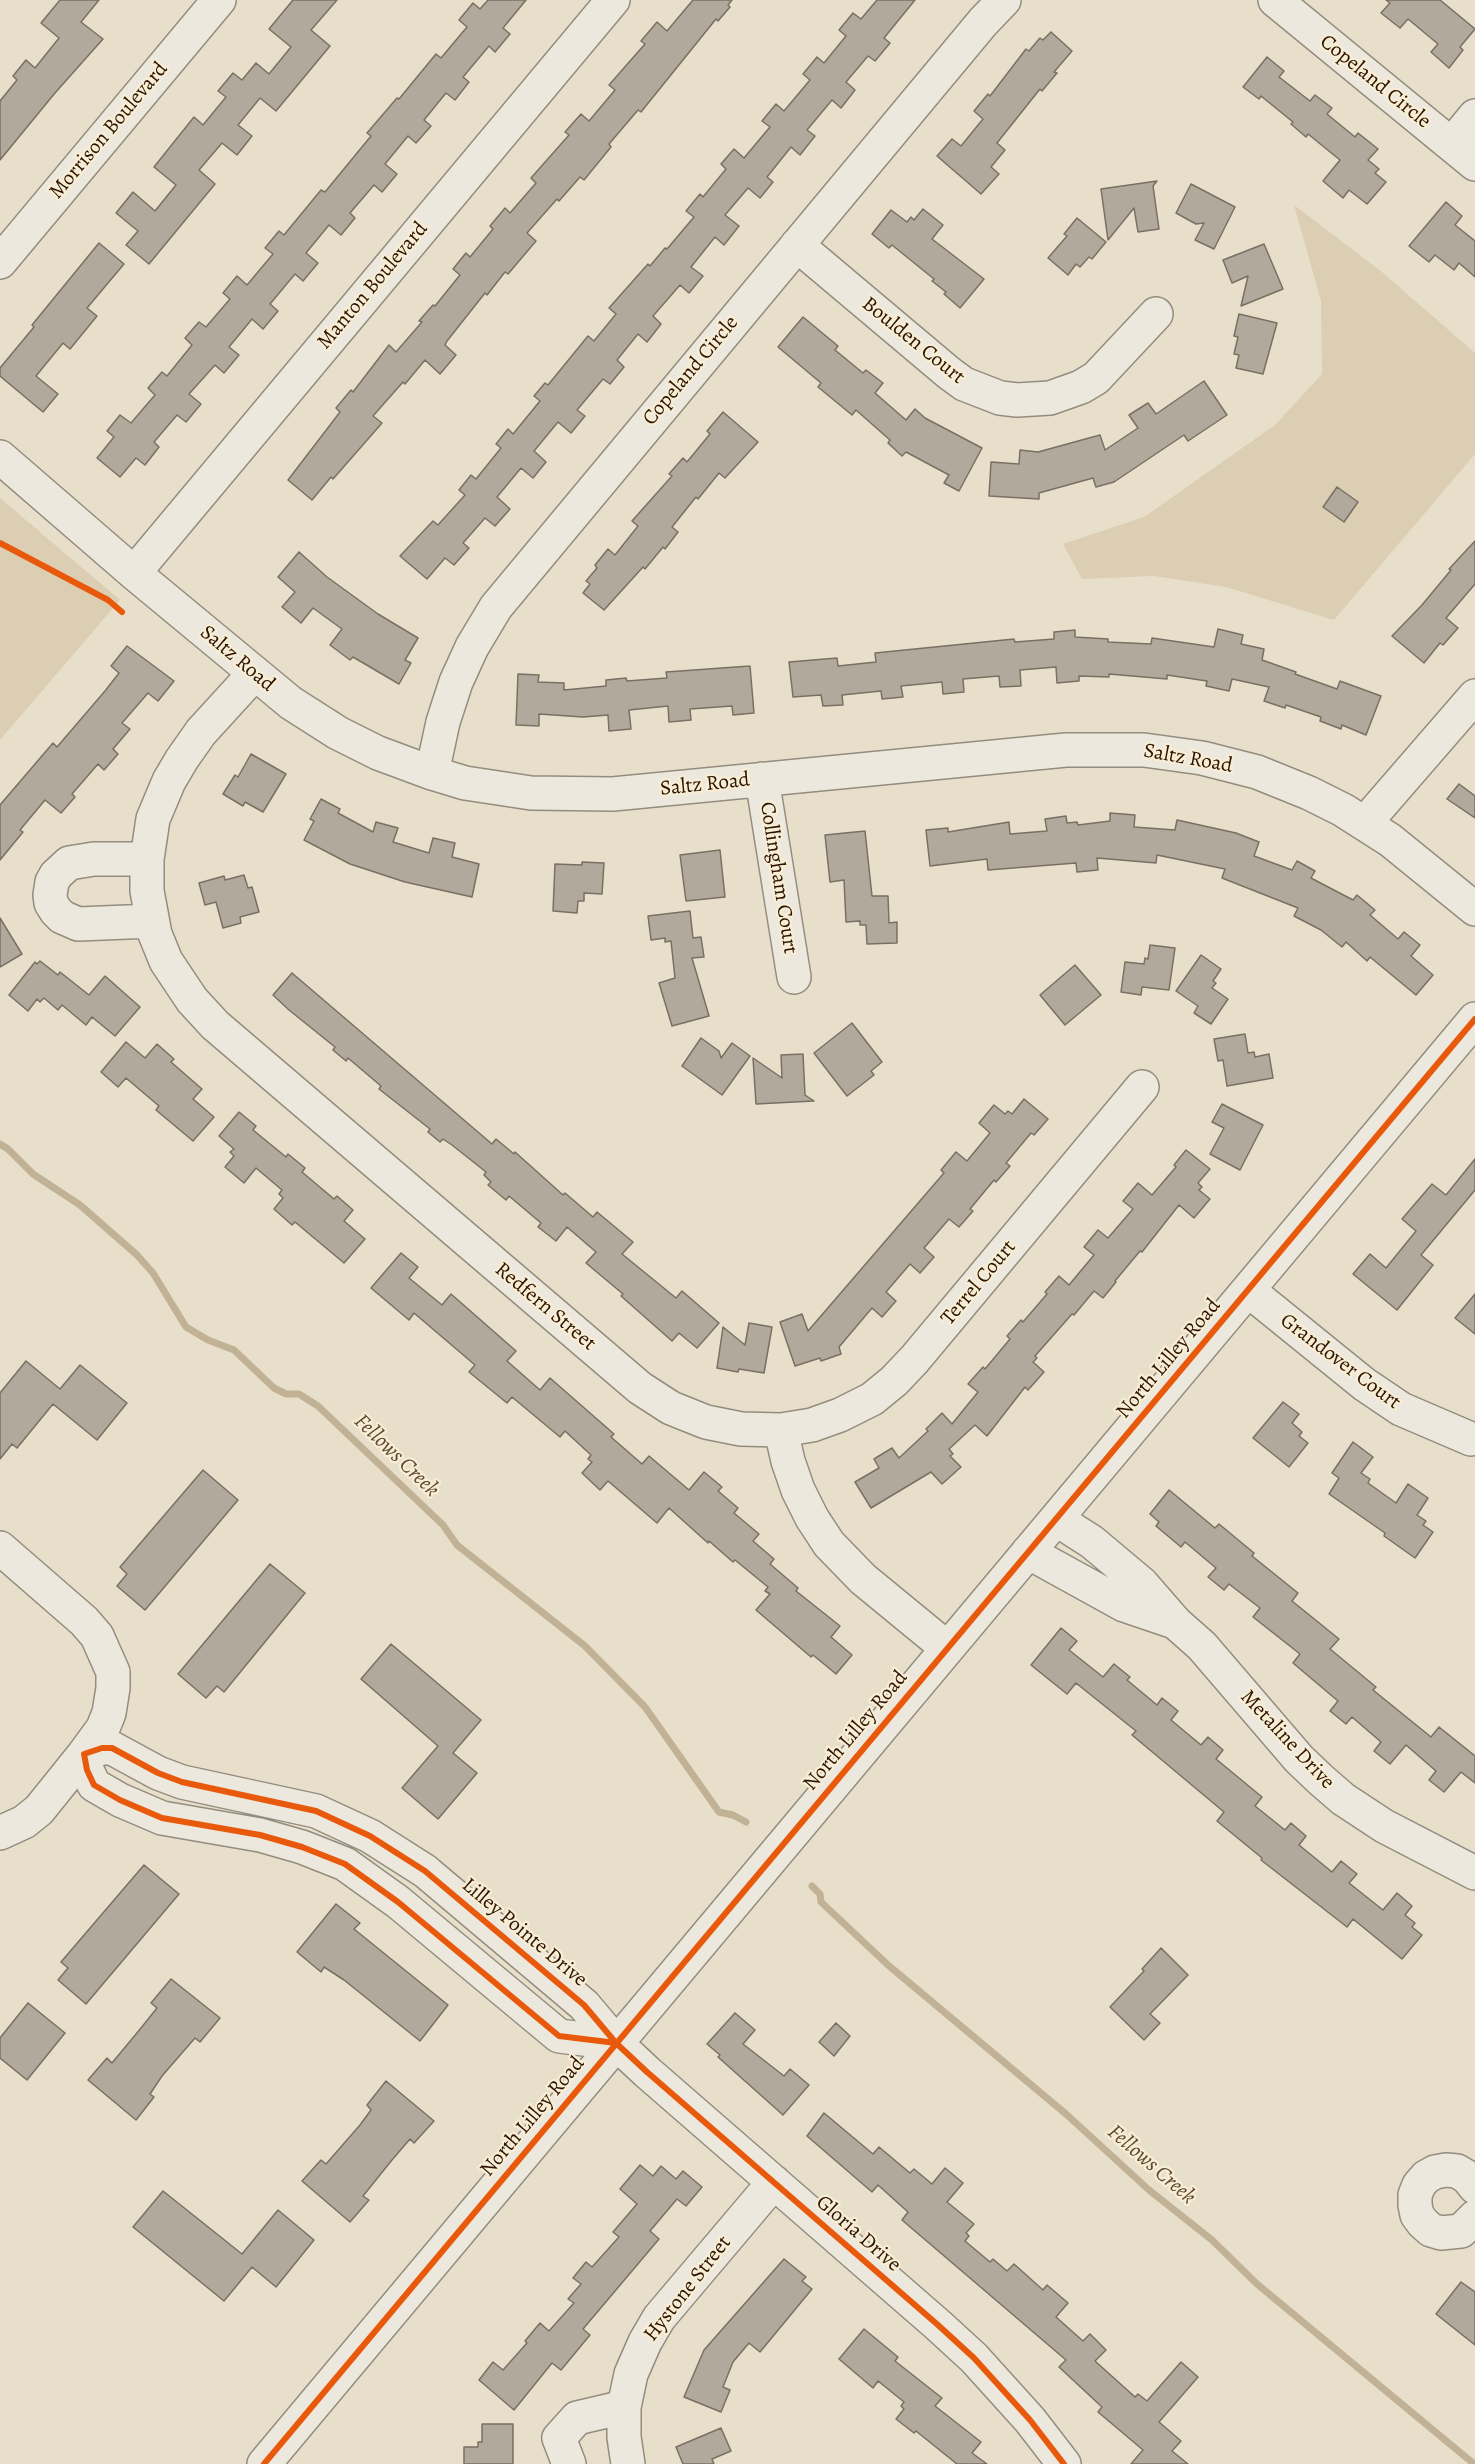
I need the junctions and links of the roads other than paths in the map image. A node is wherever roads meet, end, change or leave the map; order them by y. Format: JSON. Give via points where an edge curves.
{"nodes":[{"id":1,"x":219,"y":0,"type":"edge"},
{"id":2,"x":612,"y":0,"type":"edge"},
{"id":3,"x":1004,"y":0,"type":"edge"},
{"id":4,"x":1275,"y":0,"type":"edge"},
{"id":5,"x":1475,"y":116,"type":"edge"},
{"id":6,"x":1463,"y":154,"type":"edge"},
{"id":7,"x":797,"y":245,"type":"junction"},
{"id":8,"x":0,"y":262,"type":"edge"},
{"id":9,"x":1156,"y":314,"type":"dead end"},
{"id":10,"x":0,"y":457,"type":"edge"},
{"id":11,"x":134,"y":573,"type":"junction"},
{"id":12,"x":255,"y":674,"type":"junction"},
{"id":13,"x":1475,"y":696,"type":"edge"},
{"id":14,"x":432,"y":774,"type":"junction"},
{"id":15,"x":762,"y":779,"type":"junction"},
{"id":16,"x":1365,"y":824,"type":"junction"},
{"id":17,"x":147,"y":859,"type":"junction"},
{"id":18,"x":1475,"y":909,"type":"edge"},
{"id":19,"x":152,"y":921,"type":"junction"},
{"id":20,"x":794,"y":977,"type":"dead end"},
{"id":21,"x":1475,"y":1019,"type":"edge"},
{"id":22,"x":1142,"y":1088,"type":"dead end"},
{"id":23,"x":1248,"y":1290,"type":"junction"},
{"id":24,"x":781,"y":1430,"type":"junction"},
{"id":25,"x":1471,"y":1439,"type":"dead end"},
{"id":26,"x":1056,"y":1520,"type":"junction"},
{"id":27,"x":0,"y":1548,"type":"edge"},
{"id":28,"x":1028,"y":1552,"type":"junction"},
{"id":29,"x":1176,"y":1623,"type":"junction"},
{"id":30,"x":947,"y":1648,"type":"junction"},
{"id":31,"x":84,"y":1754,"type":"junction"},
{"id":32,"x":225,"y":1792,"type":"junction"},
{"id":33,"x":316,"y":1811,"type":"junction"},
{"id":34,"x":212,"y":1827,"type":"junction"},
{"id":35,"x":0,"y":1833,"type":"edge"},
{"id":36,"x":302,"y":1847,"type":"junction"},
{"id":37,"x":1475,"y":1873,"type":"edge"},
{"id":38,"x":616,"y":2043,"type":"junction"},
{"id":39,"x":774,"y":2182,"type":"junction"},
{"id":40,"x":1475,"y":2187,"type":"edge"},
{"id":41,"x":1475,"y":2217,"type":"edge"},
{"id":42,"x":624,"y":2407,"type":"junction"},
{"id":43,"x":264,"y":2464,"type":"edge"},
{"id":44,"x":569,"y":2464,"type":"edge"},
{"id":45,"x":628,"y":2464,"type":"edge"},
{"id":46,"x":1064,"y":2464,"type":"edge"}],
"edges":[{"from":1,"to":8,"type":"street","name":"Morrison Boulevard"},
{"from":2,"to":11,"type":"street","name":"Manton Boulevard"},
{"from":3,"to":7,"type":"street","name":"Copeland Circle"},
{"from":4,"to":6,"type":"street","name":"Copeland Circle"},
{"from":5,"to":6,"type":"street"},
{"from":7,"to":9,"type":"street","name":"Boulden Court","via":[[949,373],[964,384],[1000,398],[1050,398],[1081,387],[1096,378]]},
{"from":7,"to":14,"type":"street","name":"Copeland Circle","via":[[496,607],[456,682]]},
{"from":10,"to":11,"type":"street","name":"Saltz Road"},
{"from":11,"to":12,"type":"street","name":"Saltz Road"},
{"from":12,"to":14,"type":"street","name":"Saltz Road","via":[[338,733]]},
{"from":12,"to":17,"type":"street","name":"Redfern Street","via":[[201,732],[169,781],[153,819]]},
{"from":13,"to":16,"type":"street"},
{"from":14,"to":15,"type":"street","name":"Saltz Road","via":[[498,789],[568,795]]},
{"from":15,"to":16,"type":"street","name":"Saltz Road","via":[[1066,750],[1144,750],[1202,758],[1257,772],[1310,793]]},
{"from":15,"to":20,"type":"street","name":"Collingham Court"},
{"from":16,"to":18,"type":"street","name":"Saltz Road"},
{"from":17,"to":19,"type":"street","name":"Redfern Street"},
{"from":17,"to":19,"type":"street","via":[[69,863],[56,875],[50,895],[56,911],[78,924]]},
{"from":19,"to":24,"type":"street","name":"Redfern Street","via":[[177,980],[215,1025],[640,1388],[671,1408],[706,1422],[741,1429]]},
{"from":21,"to":23,"type":"street","name":"North Lilley Road"},
{"from":22,"to":24,"type":"street","name":"Terrel Court","via":[[894,1381],[840,1415]]},
{"from":23,"to":25,"type":"street","name":"Grandover Court","via":[[1401,1409]]},
{"from":23,"to":26,"type":"street","name":"North Lilley Road"},
{"from":24,"to":30,"type":"street","via":[[798,1490],[829,1544],[863,1579]]},
{"from":26,"to":28,"type":"street","name":"North Lilley Road"},
{"from":26,"to":29,"type":"street","name":"Metaline Drive","via":[[1092,1542],[1142,1584]]},
{"from":27,"to":31,"type":"street","via":[[84,1621],[106,1654],[113,1672],[109,1713]]},
{"from":28,"to":29,"type":"street","name":"Metaline Drive","via":[[1124,1605]]},
{"from":28,"to":30,"type":"street","name":"North Lilley Road"},
{"from":29,"to":37,"type":"street","name":"Metaline Drive","via":[[1202,1646],[1299,1759],[1328,1786],[1384,1826]]},
{"from":30,"to":38,"type":"street","name":"North Lilley Road"},
{"from":31,"to":32,"type":"street","name":"Lilley Pointe Drive","via":[[112,1748],[158,1773]]},
{"from":31,"to":34,"type":"street","via":[[94,1785],[120,1800],[162,1818]]},
{"from":31,"to":35,"type":"street","via":[[39,1810]]},
{"from":32,"to":33,"type":"street","name":"Lilley Pointe Drive"},
{"from":32,"to":34,"type":"street"},
{"from":33,"to":36,"type":"street"},
{"from":33,"to":38,"type":"street","name":"Lilley Pointe Drive","via":[[370,1836],[425,1871],[584,2005]]},
{"from":34,"to":36,"type":"street"},
{"from":36,"to":38,"type":"street","via":[[345,1864],[398,1902],[559,2036]]},
{"from":38,"to":39,"type":"street","name":"Gloria Drive"},
{"from":38,"to":43,"type":"street","name":"North Lilley Road"},
{"from":39,"to":42,"type":"street","name":"Hystone Street","via":[[659,2318],[631,2374]]},
{"from":39,"to":46,"type":"street","name":"Gloria Drive","via":[[974,2358]]},
{"from":40,"to":41,"type":"street","via":[[1457,2171],[1446,2170],[1426,2177],[1415,2195],[1417,2215],[1431,2230],[1461,2231]]},
{"from":42,"to":44,"type":"street","via":[[577,2418],[559,2438]]},
{"from":42,"to":45,"type":"street","name":"Hystone Street"}]}
